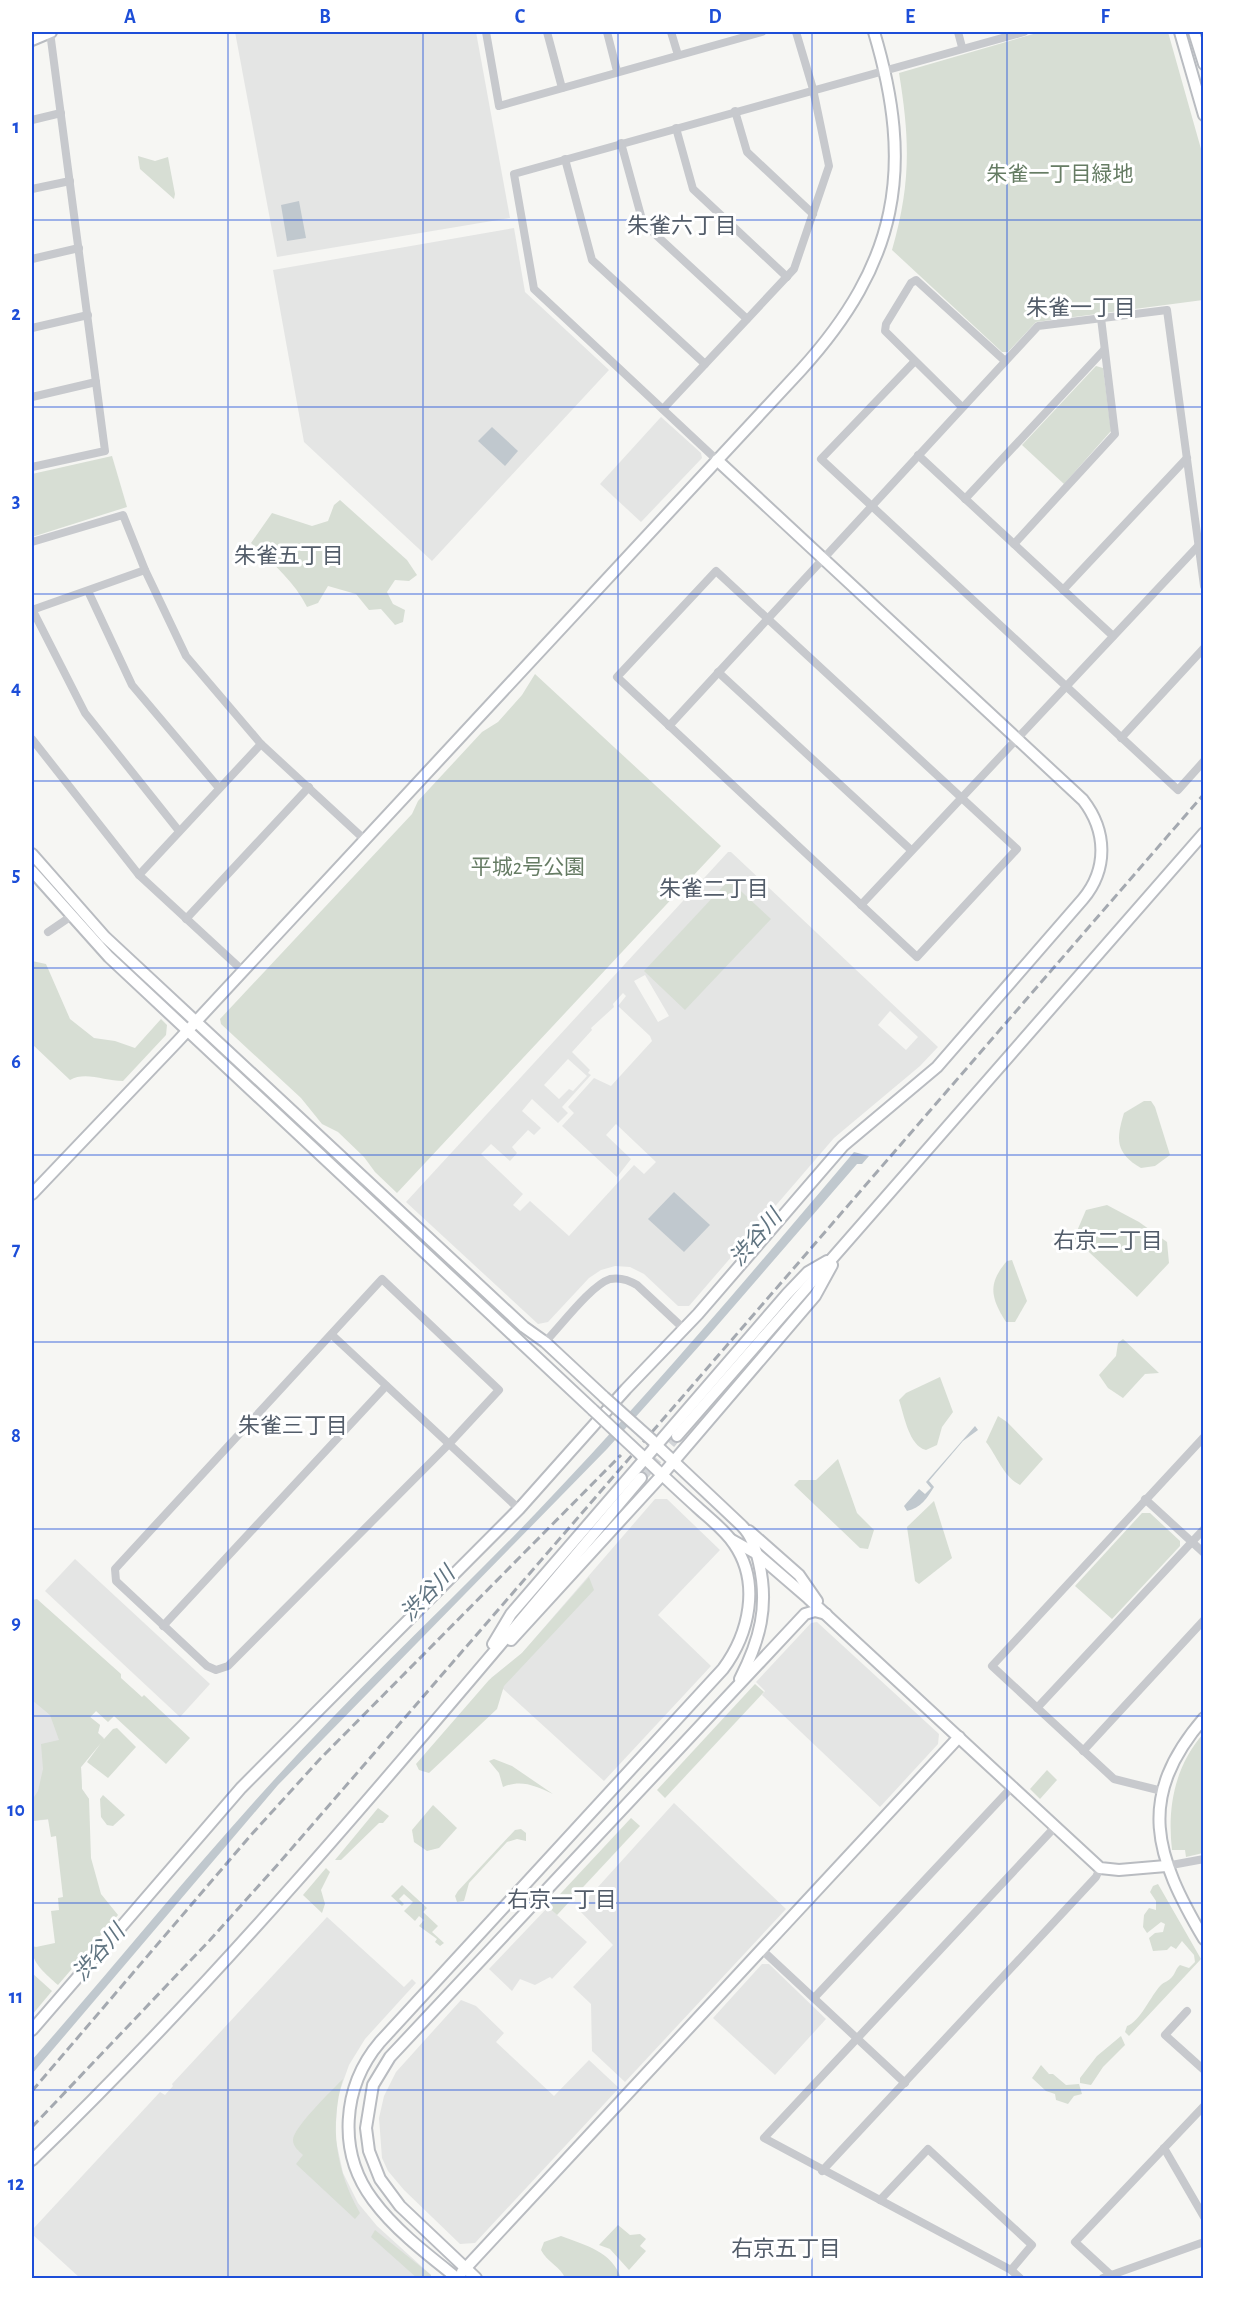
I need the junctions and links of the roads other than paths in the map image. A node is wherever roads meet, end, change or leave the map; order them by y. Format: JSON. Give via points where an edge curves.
{"nodes":[{"id":1,"x":50,"y":32,"type":"edge"},
{"id":2,"x":486,"y":32,"type":"edge"},
{"id":3,"x":547,"y":32,"type":"edge"},
{"id":4,"x":606,"y":32,"type":"edge"},
{"id":5,"x":671,"y":32,"type":"edge"},
{"id":6,"x":762,"y":32,"type":"edge"},
{"id":7,"x":796,"y":32,"type":"edge"},
{"id":8,"x":874,"y":32,"type":"edge"},
{"id":9,"x":958,"y":32,"type":"edge"},
{"id":10,"x":1024,"y":32,"type":"edge"},
{"id":11,"x":1180,"y":32,"type":"edge"},
{"id":12,"x":1194,"y":32,"type":"edge"},
{"id":13,"x":735,"y":35,"type":"edge"},
{"id":14,"x":32,"y":40,"type":"edge"},
{"id":15,"x":962,"y":47,"type":"junction"},
{"id":16,"x":678,"y":55,"type":"junction"},
{"id":17,"x":1203,"y":64,"type":"edge"},
{"id":18,"x":884,"y":69,"type":"junction"},
{"id":19,"x":617,"y":71,"type":"junction"},
{"id":20,"x":562,"y":88,"type":"junction"},
{"id":21,"x":813,"y":89,"type":"junction"},
{"id":22,"x":735,"y":111,"type":"junction"},
{"id":23,"x":61,"y":113,"type":"junction"},
{"id":24,"x":1203,"y":115,"type":"edge"},
{"id":25,"x":32,"y":120,"type":"edge"},
{"id":26,"x":676,"y":128,"type":"junction"},
{"id":27,"x":621,"y":143,"type":"junction"},
{"id":28,"x":565,"y":159,"type":"junction"},
{"id":29,"x":70,"y":181,"type":"junction"},
{"id":30,"x":32,"y":189,"type":"edge"},
{"id":31,"x":813,"y":214,"type":"junction"},
{"id":32,"x":79,"y":248,"type":"junction"},
{"id":33,"x":32,"y":259,"type":"edge"},
{"id":34,"x":787,"y":276,"type":"junction"},
{"id":35,"x":88,"y":315,"type":"junction"},
{"id":36,"x":1101,"y":318,"type":"junction"},
{"id":37,"x":747,"y":319,"type":"junction"},
{"id":38,"x":32,"y":328,"type":"edge"},
{"id":39,"x":1104,"y":350,"type":"junction"},
{"id":40,"x":1005,"y":361,"type":"junction"},
{"id":41,"x":914,"y":362,"type":"junction"},
{"id":42,"x":705,"y":364,"type":"junction"},
{"id":43,"x":96,"y":382,"type":"junction"},
{"id":44,"x":32,"y":397,"type":"edge"},
{"id":45,"x":962,"y":407,"type":"junction"},
{"id":46,"x":663,"y":409,"type":"junction"},
{"id":47,"x":918,"y":455,"type":"junction"},
{"id":48,"x":1187,"y":458,"type":"junction"},
{"id":49,"x":717,"y":460,"type":"junction"},
{"id":50,"x":32,"y":467,"type":"edge"},
{"id":51,"x":965,"y":498,"type":"junction"},
{"id":52,"x":872,"y":506,"type":"junction"},
{"id":53,"x":32,"y":542,"type":"edge"},
{"id":54,"x":1014,"y":544,"type":"junction"},
{"id":55,"x":1198,"y":545,"type":"junction"},
{"id":56,"x":823,"y":559,"type":"junction"},
{"id":57,"x":145,"y":570,"type":"junction"},
{"id":58,"x":1203,"y":586,"type":"edge"},
{"id":59,"x":1063,"y":590,"type":"junction"},
{"id":60,"x":88,"y":591,"type":"junction"},
{"id":61,"x":32,"y":610,"type":"edge"},
{"id":62,"x":768,"y":618,"type":"junction"},
{"id":63,"x":1113,"y":636,"type":"junction"},
{"id":64,"x":1203,"y":648,"type":"edge"},
{"id":65,"x":718,"y":672,"type":"junction"},
{"id":66,"x":1066,"y":686,"type":"junction"},
{"id":67,"x":669,"y":726,"type":"junction"},
{"id":68,"x":1017,"y":738,"type":"junction"},
{"id":69,"x":1122,"y":738,"type":"junction"},
{"id":70,"x":32,"y":739,"type":"edge"},
{"id":71,"x":261,"y":744,"type":"junction"},
{"id":72,"x":1203,"y":761,"type":"edge"},
{"id":73,"x":309,"y":787,"type":"junction"},
{"id":74,"x":219,"y":788,"type":"junction"},
{"id":75,"x":961,"y":797,"type":"junction"},
{"id":76,"x":179,"y":831,"type":"junction"},
{"id":77,"x":1203,"y":833,"type":"edge"},
{"id":78,"x":364,"y":839,"type":"junction"},
{"id":79,"x":911,"y":850,"type":"junction"},
{"id":80,"x":32,"y":854,"type":"edge"},
{"id":81,"x":33,"y":875,"type":"edge"},
{"id":82,"x":139,"y":875,"type":"junction"},
{"id":83,"x":861,"y":905,"type":"junction"},
{"id":84,"x":70,"y":917,"type":"junction"},
{"id":85,"x":186,"y":919,"type":"junction"},
{"id":86,"x":48,"y":932,"type":"dead end"},
{"id":87,"x":242,"y":970,"type":"junction"},
{"id":88,"x":192,"y":1026,"type":"junction"},
{"id":89,"x":32,"y":1194,"type":"edge"},
{"id":90,"x":837,"y":1254,"type":"junction"},
{"id":91,"x":683,"y":1328,"type":"junction"},
{"id":92,"x":332,"y":1335,"type":"junction"},
{"id":93,"x":545,"y":1342,"type":"junction"},
{"id":94,"x":386,"y":1386,"type":"junction"},
{"id":95,"x":677,"y":1436,"type":"tunnel mouth"},
{"id":96,"x":1203,"y":1437,"type":"edge"},
{"id":97,"x":655,"y":1443,"type":"junction"},
{"id":98,"x":448,"y":1445,"type":"junction"},
{"id":99,"x":643,"y":1456,"type":"junction"},
{"id":100,"x":673,"y":1461,"type":"junction"},
{"id":101,"x":662,"y":1475,"type":"junction"},
{"id":102,"x":642,"y":1478,"type":"tunnel mouth"},
{"id":103,"x":1145,"y":1499,"type":"junction"},
{"id":104,"x":519,"y":1509,"type":"junction"},
{"id":105,"x":742,"y":1526,"type":"junction"},
{"id":106,"x":1203,"y":1529,"type":"edge"},
{"id":107,"x":730,"y":1538,"type":"junction"},
{"id":108,"x":1191,"y":1542,"type":"junction"},
{"id":109,"x":1203,"y":1553,"type":"edge"},
{"id":110,"x":757,"y":1554,"type":"junction"},
{"id":111,"x":778,"y":1556,"type":"junction"},
{"id":112,"x":746,"y":1573,"type":"junction"},
{"id":113,"x":826,"y":1614,"type":"junction"},
{"id":114,"x":1203,"y":1620,"type":"edge"},
{"id":115,"x":163,"y":1626,"type":"junction"},
{"id":116,"x":477,"y":1671,"type":"junction"},
{"id":117,"x":734,"y":1689,"type":"junction"},
{"id":118,"x":1037,"y":1708,"type":"junction"},
{"id":119,"x":1203,"y":1718,"type":"edge"},
{"id":120,"x":959,"y":1737,"type":"junction"},
{"id":121,"x":1083,"y":1751,"type":"junction"},
{"id":122,"x":1012,"y":1787,"type":"junction"},
{"id":123,"x":1162,"y":1791,"type":"junction"},
{"id":124,"x":1055,"y":1827,"type":"junction"},
{"id":125,"x":1203,"y":1859,"type":"edge"},
{"id":126,"x":1166,"y":1866,"type":"junction"},
{"id":127,"x":1100,"y":1868,"type":"junction"},
{"id":128,"x":1203,"y":1939,"type":"edge"},
{"id":129,"x":762,"y":1950,"type":"junction"},
{"id":130,"x":814,"y":1998,"type":"junction"},
{"id":131,"x":1187,"y":2011,"type":"dead end"},
{"id":132,"x":32,"y":2030,"type":"edge"},
{"id":133,"x":858,"y":2039,"type":"junction"},
{"id":134,"x":1203,"y":2070,"type":"edge"},
{"id":135,"x":905,"y":2083,"type":"junction"},
{"id":136,"x":1203,"y":2106,"type":"edge"},
{"id":137,"x":1164,"y":2148,"type":"junction"},
{"id":138,"x":32,"y":2160,"type":"edge"},
{"id":139,"x":822,"y":2171,"type":"junction"},
{"id":140,"x":880,"y":2200,"type":"junction"},
{"id":141,"x":1203,"y":2217,"type":"edge"},
{"id":142,"x":1203,"y":2242,"type":"edge"},
{"id":143,"x":466,"y":2268,"type":"junction"},
{"id":144,"x":1011,"y":2270,"type":"junction"},
{"id":145,"x":1109,"y":2277,"type":"edge"},
{"id":146,"x":457,"y":2278,"type":"edge"},
{"id":147,"x":476,"y":2278,"type":"edge"},
{"id":148,"x":1020,"y":2278,"type":"edge"}],
"edges":[{"from":1,"to":14,"type":"street"},
{"from":1,"to":23,"type":"street"},
{"from":2,"to":20,"type":"street","via":[[499,106]]},
{"from":3,"to":20,"type":"street"},
{"from":4,"to":19,"type":"street"},
{"from":5,"to":16,"type":"street"},
{"from":6,"to":13,"type":"street"},
{"from":7,"to":21,"type":"street"},
{"from":8,"to":18,"type":"street"},
{"from":9,"to":15,"type":"street"},
{"from":10,"to":15,"type":"street"},
{"from":11,"to":24,"type":"street"},
{"from":12,"to":17,"type":"street"},
{"from":13,"to":16,"type":"street"},
{"from":15,"to":18,"type":"street"},
{"from":16,"to":19,"type":"street"},
{"from":18,"to":21,"type":"street"},
{"from":18,"to":49,"type":"street","via":[[895,128],[894,182],[886,228],[868,278],[834,332]]},
{"from":19,"to":20,"type":"street"},
{"from":21,"to":22,"type":"street"},
{"from":21,"to":31,"type":"street","via":[[829,166]]},
{"from":22,"to":26,"type":"street"},
{"from":22,"to":31,"type":"street","via":[[747,152]]},
{"from":23,"to":25,"type":"street"},
{"from":23,"to":29,"type":"street"},
{"from":26,"to":27,"type":"street"},
{"from":26,"to":34,"type":"street","via":[[693,189]]},
{"from":27,"to":28,"type":"street"},
{"from":27,"to":37,"type":"street","via":[[643,223]]},
{"from":28,"to":42,"type":"street","via":[[592,260]]},
{"from":28,"to":46,"type":"street","via":[[514,174],[534,289]]},
{"from":29,"to":30,"type":"street"},
{"from":29,"to":32,"type":"street"},
{"from":31,"to":34,"type":"street","via":[[794,269]]},
{"from":32,"to":33,"type":"street"},
{"from":32,"to":35,"type":"street"},
{"from":34,"to":37,"type":"street"},
{"from":35,"to":38,"type":"street"},
{"from":35,"to":43,"type":"street"},
{"from":36,"to":39,"type":"street"},
{"from":36,"to":40,"type":"street","via":[[1038,326]]},
{"from":36,"to":48,"type":"street","via":[[1167,310]]},
{"from":37,"to":42,"type":"street"},
{"from":39,"to":51,"type":"street"},
{"from":39,"to":54,"type":"street","via":[[1115,434]]},
{"from":40,"to":41,"type":"street","via":[[916,280],[900,300],[885,331],[910,353]]},
{"from":40,"to":45,"type":"street"},
{"from":41,"to":45,"type":"street"},
{"from":41,"to":52,"type":"street","via":[[821,459]]},
{"from":42,"to":46,"type":"street"},
{"from":43,"to":44,"type":"street"},
{"from":43,"to":50,"type":"street","via":[[105,451]]},
{"from":45,"to":47,"type":"street"},
{"from":46,"to":49,"type":"street"},
{"from":47,"to":51,"type":"street"},
{"from":47,"to":52,"type":"street"},
{"from":48,"to":55,"type":"street"},
{"from":48,"to":59,"type":"street"},
{"from":49,"to":56,"type":"street"},
{"from":49,"to":78,"type":"street"},
{"from":51,"to":54,"type":"street"},
{"from":52,"to":56,"type":"street"},
{"from":52,"to":66,"type":"street"},
{"from":53,"to":57,"type":"street","via":[[123,514]]},
{"from":54,"to":59,"type":"street"},
{"from":55,"to":58,"type":"street"},
{"from":55,"to":63,"type":"street"},
{"from":56,"to":62,"type":"street"},
{"from":56,"to":68,"type":"street"},
{"from":57,"to":60,"type":"street"},
{"from":57,"to":71,"type":"street","via":[[186,656]]},
{"from":59,"to":63,"type":"street"},
{"from":60,"to":61,"type":"street"},
{"from":60,"to":74,"type":"street","via":[[132,686]]},
{"from":61,"to":76,"type":"street","via":[[85,712]]},
{"from":62,"to":65,"type":"street"},
{"from":62,"to":67,"type":"street","via":[[716,571],[617,677]]},
{"from":62,"to":75,"type":"street"},
{"from":63,"to":66,"type":"street"},
{"from":64,"to":69,"type":"street"},
{"from":65,"to":67,"type":"street"},
{"from":65,"to":79,"type":"street"},
{"from":66,"to":68,"type":"street"},
{"from":66,"to":69,"type":"street"},
{"from":67,"to":83,"type":"street"},
{"from":68,"to":75,"type":"street"},
{"from":68,"to":91,"type":"street","via":[[1083,800],[1096,818],[1102,854],[1093,885],[942,1061],[851,1138]]},
{"from":69,"to":72,"type":"street","via":[[1178,790]]},
{"from":70,"to":82,"type":"street"},
{"from":71,"to":73,"type":"street"},
{"from":71,"to":74,"type":"street"},
{"from":73,"to":78,"type":"street"},
{"from":73,"to":85,"type":"street"},
{"from":74,"to":76,"type":"street"},
{"from":75,"to":79,"type":"street"},
{"from":75,"to":83,"type":"street","via":[[1017,849],[917,957]]},
{"from":76,"to":82,"type":"street"},
{"from":77,"to":90,"type":"street"},
{"from":78,"to":87,"type":"street"},
{"from":79,"to":83,"type":"street"},
{"from":80,"to":88,"type":"street","via":[[99,931]]},
{"from":81,"to":84,"type":"street"},
{"from":82,"to":85,"type":"street"},
{"from":84,"to":86,"type":"street"},
{"from":84,"to":88,"type":"street"},
{"from":85,"to":87,"type":"street"},
{"from":87,"to":88,"type":"street"},
{"from":88,"to":89,"type":"street"},
{"from":88,"to":93,"type":"street"},
{"from":88,"to":99,"type":"street","bridge":true},
{"from":90,"to":95,"type":"street"},
{"from":90,"to":97,"type":"street","via":[[808,1272]]},
{"from":90,"to":100,"type":"street","via":[[815,1296]]},
{"from":91,"to":93,"type":"street","via":[[637,1285],[612,1279],[600,1285]]},
{"from":91,"to":104,"type":"street"},
{"from":92,"to":94,"type":"street"},
{"from":92,"to":98,"type":"street","via":[[382,1279],[499,1390]]},
{"from":92,"to":115,"type":"street","via":[[115,1569],[116,1581]]},
{"from":93,"to":97,"type":"street","bridge":true},
{"from":94,"to":98,"type":"street"},
{"from":94,"to":115,"type":"street"},
{"from":96,"to":103,"type":"street"},
{"from":97,"to":99,"type":"street"},
{"from":97,"to":100,"type":"street"},
{"from":98,"to":104,"type":"street"},
{"from":98,"to":115,"type":"street","via":[[228,1666],[216,1670],[207,1666]]},
{"from":99,"to":101,"type":"street"},
{"from":99,"to":116,"type":"street","via":[[511,1614]]},
{"from":100,"to":101,"type":"street"},
{"from":100,"to":105,"type":"street"},
{"from":101,"to":107,"type":"street"},
{"from":101,"to":116,"type":"street","via":[[521,1631]]},
{"from":102,"to":116,"type":"street"},
{"from":103,"to":108,"type":"street"},
{"from":103,"to":118,"type":"street","via":[[992,1666]]},
{"from":104,"to":132,"type":"street","via":[[241,1788]]},
{"from":105,"to":110,"type":"street"},
{"from":105,"to":111,"type":"street"},
{"from":106,"to":108,"type":"street"},
{"from":107,"to":110,"type":"street"},
{"from":107,"to":112,"type":"street"},
{"from":108,"to":109,"type":"street"},
{"from":108,"to":118,"type":"street"},
{"from":110,"to":111,"type":"street"},
{"from":110,"to":112,"type":"street","via":[[749,1561]]},
{"from":110,"to":113,"type":"street"},
{"from":110,"to":117,"type":"street","via":[[764,1599],[762,1624]]},
{"from":111,"to":113,"type":"street","via":[[800,1575]]},
{"from":112,"to":146,"type":"street","via":[[747,1619],[727,1663],[380,2042],[357,2077],[348,2133],[361,2180],[385,2214]]},
{"from":113,"to":117,"type":"street","via":[[805,1614]]},
{"from":113,"to":120,"type":"street"},
{"from":114,"to":121,"type":"street"},
{"from":116,"to":138,"type":"street","via":[[246,1936]]},
{"from":117,"to":143,"type":"street","via":[[390,2057],[372,2085],[366,2128],[369,2151],[380,2179],[391,2196]]},
{"from":118,"to":121,"type":"street"},
{"from":119,"to":123,"type":"street","via":[[1180,1748]]},
{"from":120,"to":122,"type":"street"},
{"from":120,"to":129,"type":"street"},
{"from":121,"to":123,"type":"street","via":[[1114,1779]]},
{"from":122,"to":124,"type":"street"},
{"from":122,"to":130,"type":"street"},
{"from":123,"to":126,"type":"street","via":[[1160,1841]]},
{"from":124,"to":127,"type":"street"},
{"from":124,"to":133,"type":"street"},
{"from":125,"to":126,"type":"street"},
{"from":126,"to":127,"type":"street"},
{"from":126,"to":128,"type":"street"},
{"from":127,"to":135,"type":"street","via":[[1096,1877]]},
{"from":129,"to":130,"type":"street"},
{"from":129,"to":143,"type":"street"},
{"from":130,"to":133,"type":"street"},
{"from":131,"to":134,"type":"street","via":[[1165,2035]]},
{"from":133,"to":135,"type":"street"},
{"from":133,"to":139,"type":"street","via":[[764,2138]]},
{"from":135,"to":139,"type":"street"},
{"from":136,"to":137,"type":"street"},
{"from":137,"to":141,"type":"street"},
{"from":137,"to":145,"type":"street","via":[[1075,2242]]},
{"from":139,"to":140,"type":"street"},
{"from":140,"to":144,"type":"street"},
{"from":140,"to":144,"type":"street","via":[[928,2149],[1032,2245]]},
{"from":142,"to":145,"type":"street"},
{"from":143,"to":146,"type":"street"},
{"from":143,"to":147,"type":"street"},
{"from":144,"to":148,"type":"street"}]}
